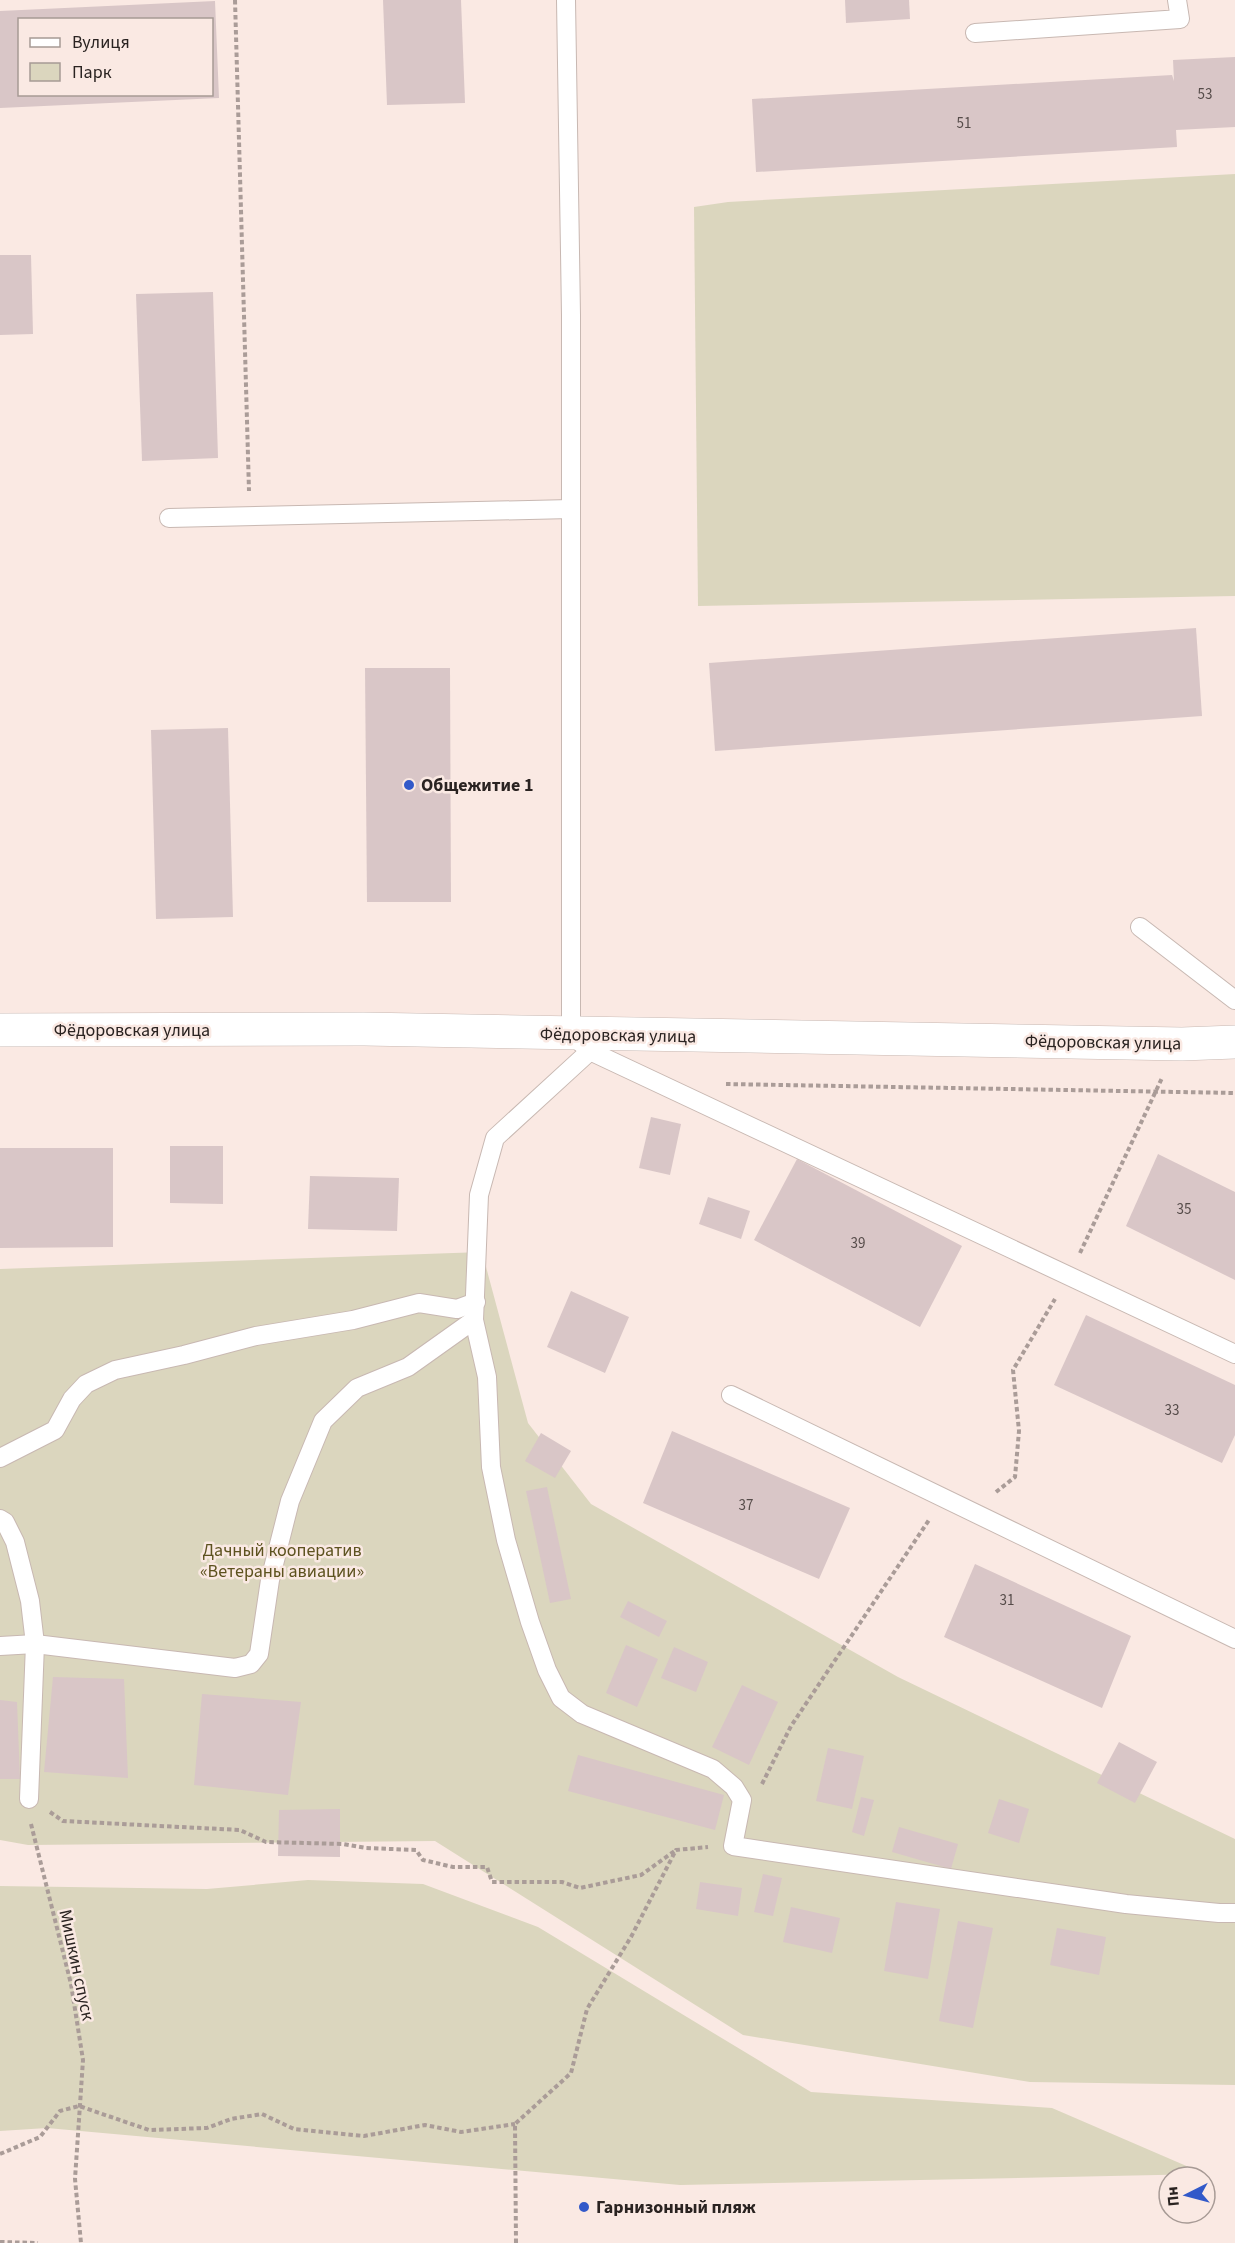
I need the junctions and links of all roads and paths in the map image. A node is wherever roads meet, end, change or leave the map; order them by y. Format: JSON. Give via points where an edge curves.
{"nodes":[{"id":1,"x":235,"y":0,"type":"edge"},
{"id":2,"x":566,"y":0,"type":"edge"},
{"id":3,"x":1178,"y":0,"type":"edge"},
{"id":4,"x":975,"y":33,"type":"dead end"},
{"id":5,"x":571,"y":508,"type":"junction"},
{"id":6,"x":250,"y":516,"type":"junction"},
{"id":7,"x":169,"y":518,"type":"dead end"},
{"id":8,"x":1140,"y":927,"type":"dead end"},
{"id":9,"x":1235,"y":1000,"type":"edge"},
{"id":10,"x":0,"y":1030,"type":"edge"},
{"id":11,"x":1235,"y":1042,"type":"edge"},
{"id":12,"x":581,"y":1043,"type":"junction"},
{"id":13,"x":1182,"y":1044,"type":"junction"},
{"id":14,"x":723,"y":1084,"type":"dead end"},
{"id":15,"x":1155,"y":1090,"type":"junction"},
{"id":16,"x":1235,"y":1093,"type":"edge"},
{"id":17,"x":1069,"y":1276,"type":"junction"},
{"id":18,"x":475,"y":1311,"type":"junction"},
{"id":19,"x":1235,"y":1354,"type":"edge"},
{"id":20,"x":731,"y":1395,"type":"dead end"},
{"id":21,"x":0,"y":1458,"type":"edge"},
{"id":22,"x":944,"y":1498,"type":"junction"},
{"id":23,"x":0,"y":1519,"type":"edge"},
{"id":24,"x":1235,"y":1639,"type":"edge"},
{"id":25,"x":35,"y":1644,"type":"junction"},
{"id":26,"x":0,"y":1646,"type":"edge"},
{"id":27,"x":30,"y":1799,"type":"joint"},
{"id":28,"x":742,"y":1800,"type":"junction"},
{"id":29,"x":31,"y":1831,"type":"dead end"},
{"id":30,"x":733,"y":1846,"type":"junction"},
{"id":31,"x":676,"y":1850,"type":"junction"},
{"id":32,"x":1235,"y":1912,"type":"edge"},
{"id":33,"x":79,"y":2106,"type":"junction"},
{"id":34,"x":515,"y":2124,"type":"junction"},
{"id":35,"x":0,"y":2154,"type":"edge"},
{"id":36,"x":0,"y":2242,"type":"edge"},
{"id":37,"x":38,"y":2243,"type":"edge"},
{"id":38,"x":81,"y":2243,"type":"edge"},
{"id":39,"x":516,"y":2243,"type":"edge"}],
"edges":[{"from":1,"to":6,"type":"path"},
{"from":2,"to":5,"type":"lane"},
{"from":3,"to":4,"type":"lane","via":[[1179,19]]},
{"from":5,"to":6,"type":"lane"},
{"from":5,"to":12,"type":"lane"},
{"from":6,"to":7,"type":"lane"},
{"from":8,"to":9,"type":"lane"},
{"from":10,"to":12,"type":"street","name":"Фёдоровская улица","via":[[364,1029]]},
{"from":11,"to":13,"type":"street","name":"Фёдоровская улица"},
{"from":12,"to":13,"type":"street","name":"Фёдоровская улица"},
{"from":12,"to":17,"type":"lane"},
{"from":12,"to":18,"type":"lane","via":[[495,1138],[479,1195]]},
{"from":13,"to":15,"type":"path"},
{"from":14,"to":15,"type":"path"},
{"from":15,"to":16,"type":"path"},
{"from":15,"to":17,"type":"path"},
{"from":17,"to":19,"type":"lane"},
{"from":17,"to":22,"type":"path","via":[[1013,1370],[1019,1431],[1015,1477],[990,1497]]},
{"from":18,"to":21,"type":"lane","via":[[419,1303],[115,1370],[86,1384],[72,1399],[55,1430]]},
{"from":18,"to":25,"type":"lane","via":[[408,1367],[357,1388],[322,1420],[290,1502],[270,1580],[260,1654],[251,1664],[235,1668]]},
{"from":18,"to":28,"type":"lane","via":[[487,1377],[491,1467],[506,1540],[530,1622],[561,1698],[582,1714],[713,1769],[734,1787]]},
{"from":20,"to":22,"type":"lane"},
{"from":22,"to":24,"type":"lane"},
{"from":22,"to":28,"type":"path","via":[[791,1726],[765,1782]]},
{"from":23,"to":25,"type":"lane","via":[[15,1542],[30,1601]]},
{"from":25,"to":26,"type":"lane"},
{"from":25,"to":27,"type":"lane"},
{"from":27,"to":31,"type":"path","via":[[63,1821],[240,1830],[266,1842],[416,1850],[423,1860],[453,1867],[487,1867],[492,1882],[562,1882],[579,1888],[641,1875]]},
{"from":28,"to":30,"type":"lane"},
{"from":29,"to":33,"type":"path","name":"Мишкин спуск","via":[[71,1984],[83,2060]]},
{"from":30,"to":31,"type":"path"},
{"from":30,"to":32,"type":"lane","via":[[1126,1904]]},
{"from":31,"to":34,"type":"path","via":[[631,1937],[587,2009],[572,2073]]},
{"from":33,"to":34,"type":"path","via":[[149,2130],[207,2128],[262,2114],[294,2129],[364,2136],[425,2125],[462,2132]]},
{"from":33,"to":35,"type":"path","via":[[60,2110],[40,2137]]},
{"from":33,"to":38,"type":"path","name":"Мишкин спуск","via":[[75,2179]]},
{"from":34,"to":39,"type":"path"},
{"from":36,"to":37,"type":"path"}]}
